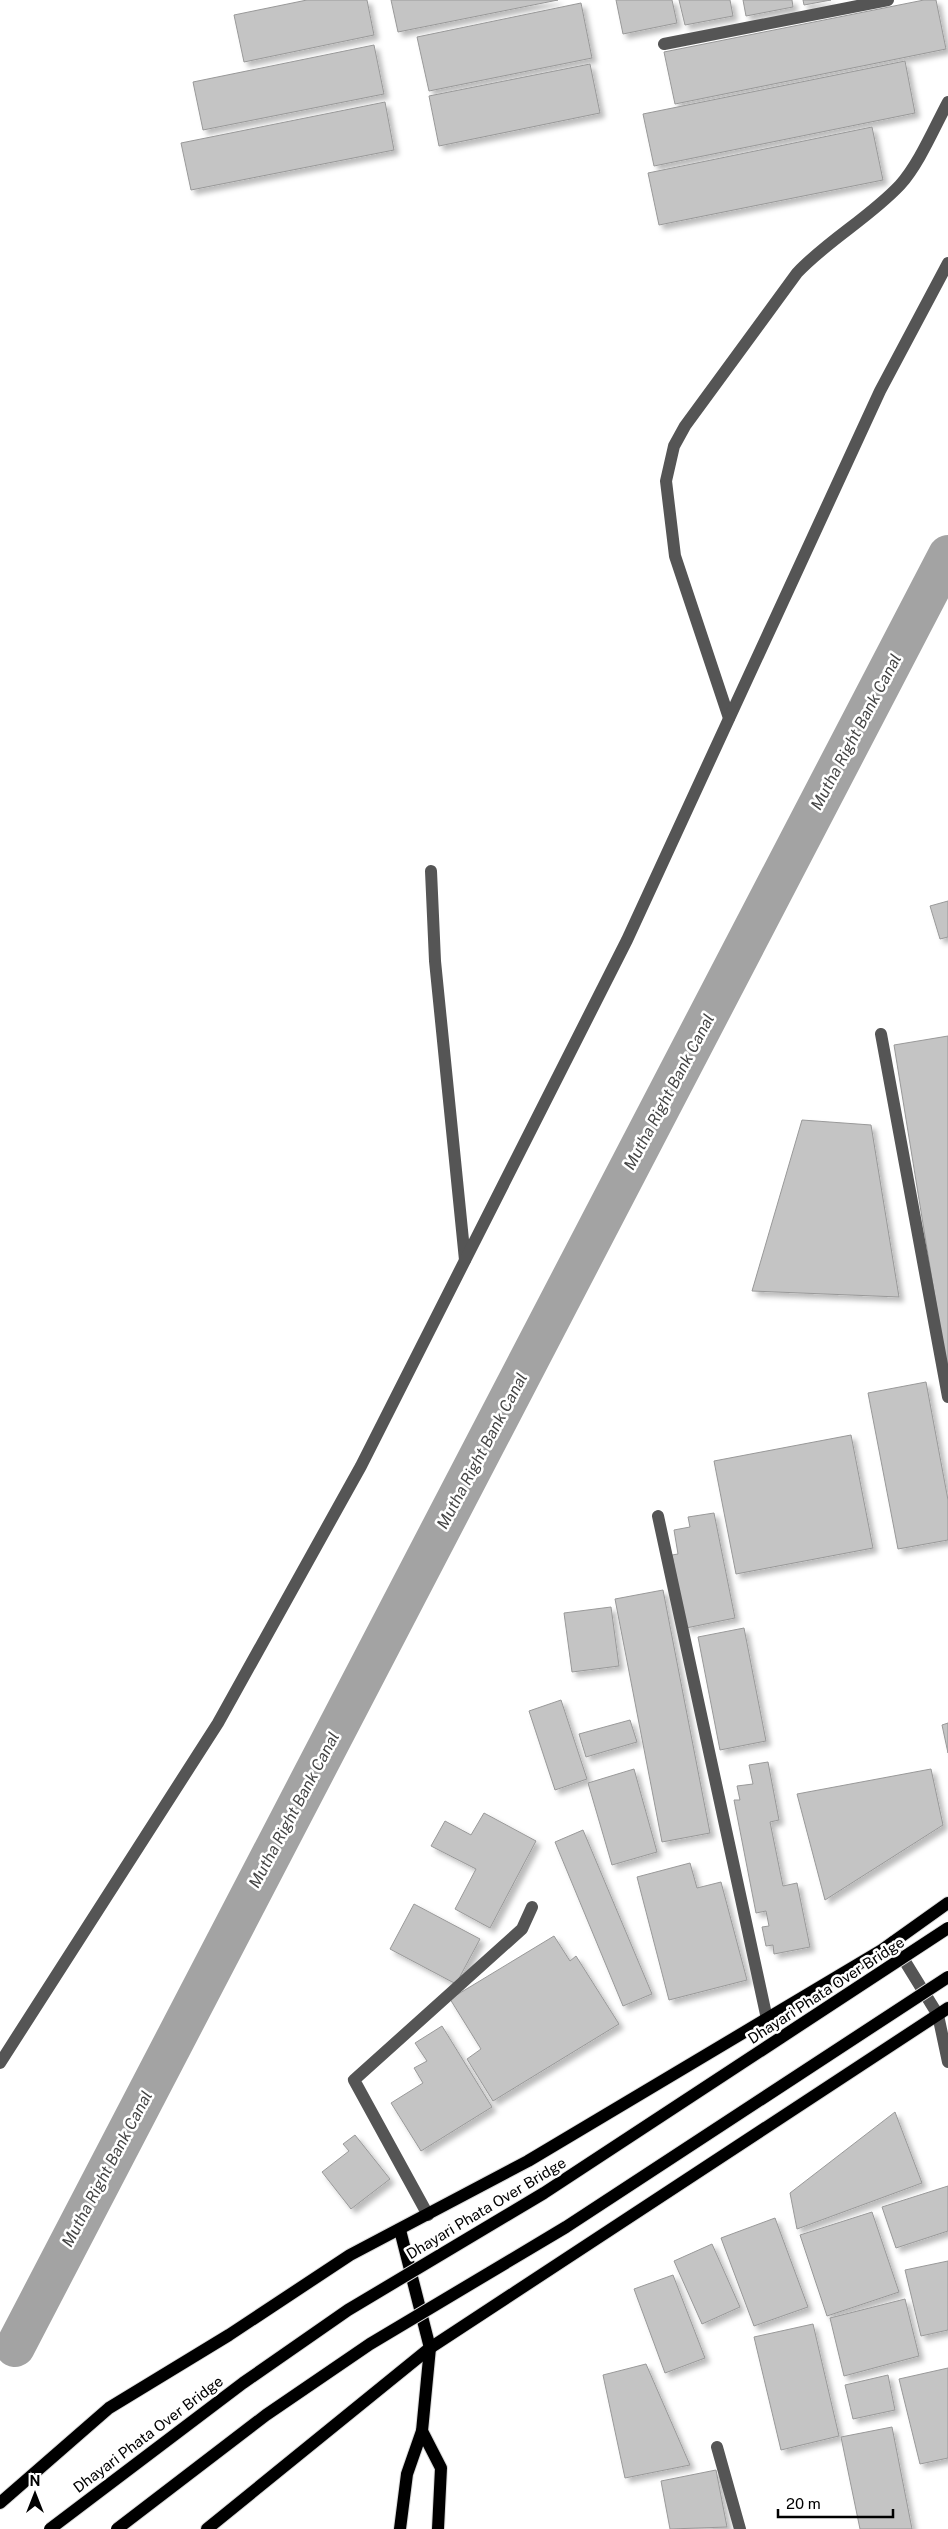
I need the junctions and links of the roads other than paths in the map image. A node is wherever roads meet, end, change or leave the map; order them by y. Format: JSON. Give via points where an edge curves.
{"nodes":[{"id":1,"x":888,"y":0,"type":"edge"},
{"id":2,"x":664,"y":44,"type":"dead end"},
{"id":3,"x":948,"y":102,"type":"edge"},
{"id":4,"x":948,"y":263,"type":"edge"},
{"id":5,"x":730,"y":718,"type":"junction"},
{"id":6,"x":431,"y":871,"type":"dead end"},
{"id":7,"x":881,"y":1034,"type":"dead end"},
{"id":8,"x":465,"y":1260,"type":"junction"},
{"id":9,"x":948,"y":1397,"type":"edge"},
{"id":10,"x":658,"y":1516,"type":"dead end"},
{"id":11,"x":948,"y":1903,"type":"edge"},
{"id":12,"x":532,"y":1907,"type":"dead end"},
{"id":13,"x":948,"y":1928,"type":"edge"},
{"id":14,"x":893,"y":1942,"type":"junction"},
{"id":15,"x":948,"y":1977,"type":"edge"},
{"id":16,"x":943,"y":2012,"type":"edge"},
{"id":17,"x":767,"y":2018,"type":"junction"},
{"id":18,"x":948,"y":2062,"type":"edge"},
{"id":19,"x":0,"y":2063,"type":"edge"},
{"id":20,"x":428,"y":2215,"type":"junction"},
{"id":21,"x":400,"y":2230,"type":"junction"},
{"id":22,"x":430,"y":2348,"type":"junction"},
{"id":23,"x":422,"y":2431,"type":"junction"},
{"id":24,"x":717,"y":2447,"type":"dead end"},
{"id":25,"x":0,"y":2503,"type":"edge"},
{"id":26,"x":50,"y":2529,"type":"edge"},
{"id":27,"x":117,"y":2529,"type":"edge"},
{"id":28,"x":207,"y":2529,"type":"edge"},
{"id":29,"x":400,"y":2529,"type":"edge"},
{"id":30,"x":438,"y":2529,"type":"edge"},
{"id":31,"x":740,"y":2529,"type":"edge"}],
"edges":[{"from":1,"to":2,"type":"street"},
{"from":3,"to":5,"type":"street","via":[[901,184],[797,272],[684,426],[674,446],[666,481],[675,556]]},
{"from":4,"to":5,"type":"street","via":[[880,391]]},
{"from":5,"to":8,"type":"street","via":[[628,940]]},
{"from":6,"to":8,"type":"street","via":[[435,961]]},
{"from":7,"to":9,"type":"street"},
{"from":8,"to":19,"type":"street","via":[[361,1466],[218,1723]]},
{"from":10,"to":17,"type":"street"},
{"from":11,"to":14,"type":"main road"},
{"from":12,"to":20,"type":"street","via":[[522,1930],[354,2080]]},
{"from":13,"to":26,"type":"main road","name":"Dhayari Phata Over Bridge","bridge":true,"via":[[544,2193],[348,2310],[243,2383]]},
{"from":14,"to":16,"type":"street"},
{"from":14,"to":17,"type":"main road"},
{"from":15,"to":27,"type":"main road","bridge":true,"via":[[566,2226],[370,2344],[266,2416]]},
{"from":16,"to":18,"type":"street"},
{"from":16,"to":22,"type":"main road"},
{"from":17,"to":20,"type":"main road","via":[[528,2161]]},
{"from":20,"to":21,"type":"main road"},
{"from":21,"to":22,"type":"main road"},
{"from":21,"to":25,"type":"main road","via":[[350,2255],[229,2335],[109,2408]]},
{"from":22,"to":23,"type":"main road"},
{"from":22,"to":28,"type":"main road"},
{"from":23,"to":29,"type":"main road","via":[[406,2474]]},
{"from":23,"to":30,"type":"main road","via":[[440,2468]]},
{"from":24,"to":31,"type":"street"}]}
